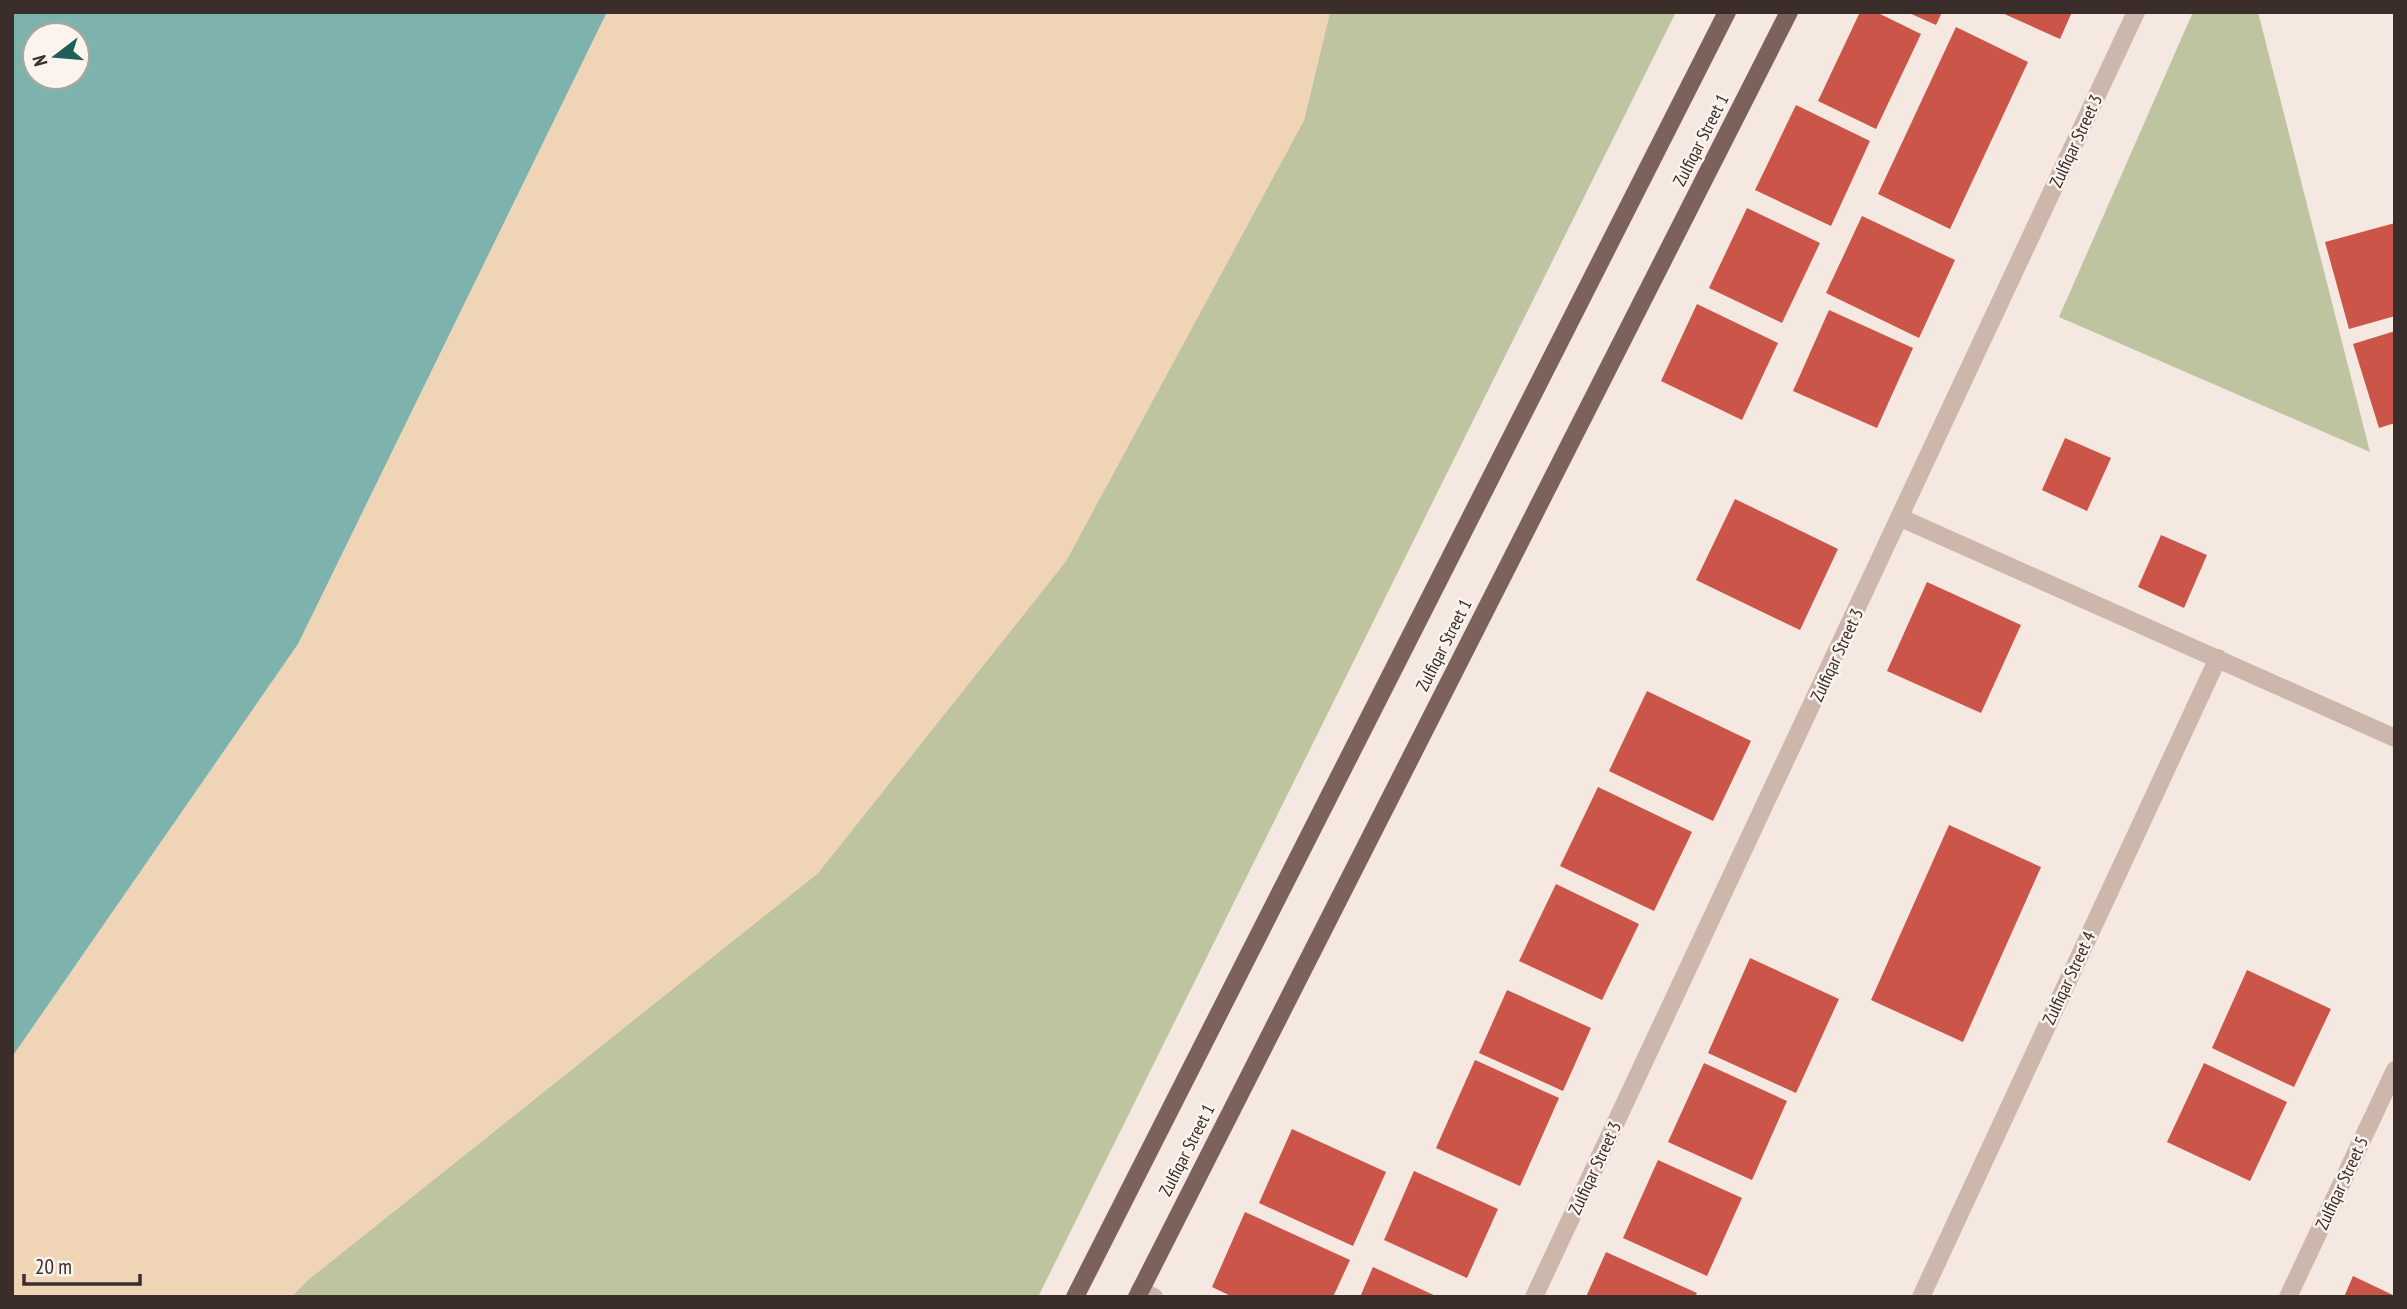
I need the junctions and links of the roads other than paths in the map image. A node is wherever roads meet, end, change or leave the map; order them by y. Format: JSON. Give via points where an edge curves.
{"nodes":[{"id":1,"x":1727,"y":12,"type":"edge"},
{"id":2,"x":1789,"y":12,"type":"edge"},
{"id":3,"x":2136,"y":12,"type":"edge"},
{"id":4,"x":1901,"y":518,"type":"junction"},
{"id":5,"x":2217,"y":658,"type":"junction"},
{"id":6,"x":2395,"y":738,"type":"edge"},
{"id":7,"x":2395,"y":1070,"type":"edge"},
{"id":8,"x":1143,"y":1295,"type":"edge"},
{"id":9,"x":1075,"y":1297,"type":"edge"},
{"id":10,"x":1534,"y":1297,"type":"edge"},
{"id":11,"x":1921,"y":1297,"type":"edge"},
{"id":12,"x":2288,"y":1297,"type":"edge"}],
"edges":[{"from":1,"to":9,"type":"main road","name":"Zulfiqar Street 1"},
{"from":2,"to":8,"type":"main road","name":"Zulfiqar Street 1"},
{"from":3,"to":4,"type":"street","name":"Zulfiqar Street 3"},
{"from":4,"to":5,"type":"street"},
{"from":4,"to":10,"type":"street","name":"Zulfiqar Street 3"},
{"from":5,"to":6,"type":"street"},
{"from":5,"to":11,"type":"street","name":"Zulfiqar Street 4"},
{"from":7,"to":12,"type":"street","name":"Zulfiqar Street 5"}]}
